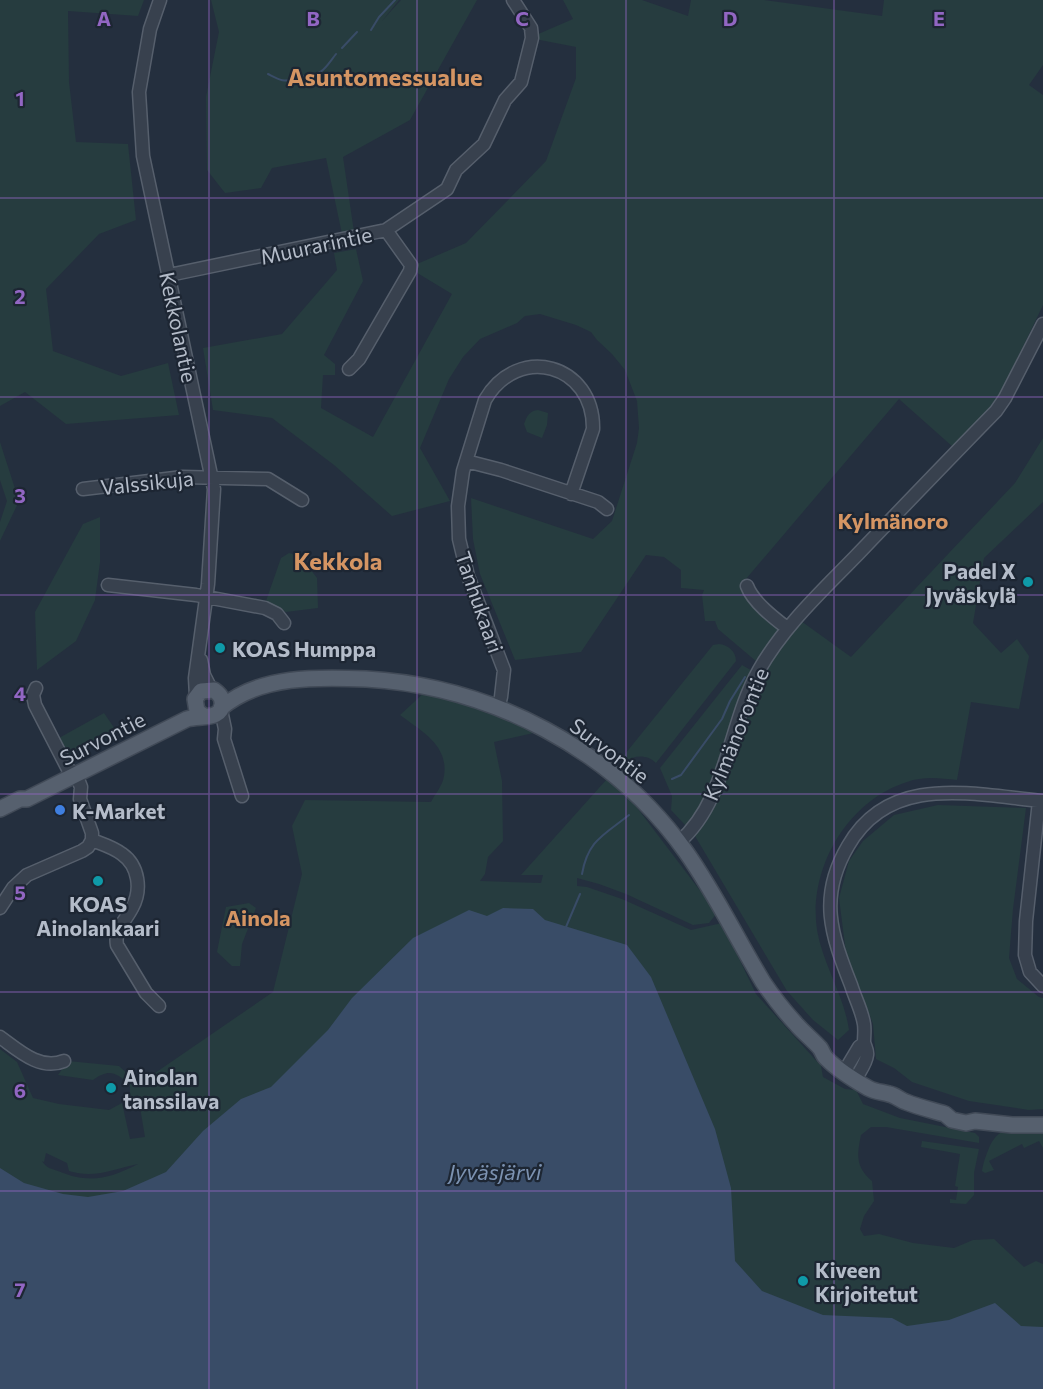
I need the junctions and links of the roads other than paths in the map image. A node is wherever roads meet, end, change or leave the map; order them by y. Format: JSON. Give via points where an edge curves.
{"nodes":[{"id":1,"x":159,"y":0,"type":"edge"},
{"id":2,"x":513,"y":0,"type":"edge"},
{"id":3,"x":386,"y":230,"type":"junction"},
{"id":4,"x":169,"y":275,"type":"junction"},
{"id":5,"x":1043,"y":324,"type":"edge"},
{"id":6,"x":349,"y":369,"type":"dead end"},
{"id":7,"x":466,"y":460,"type":"junction"},
{"id":8,"x":212,"y":476,"type":"junction"},
{"id":9,"x":83,"y":489,"type":"dead end"},
{"id":10,"x":571,"y":494,"type":"junction"},
{"id":11,"x":302,"y":500,"type":"dead end"},
{"id":12,"x":607,"y":509,"type":"dead end"},
{"id":13,"x":108,"y":585,"type":"dead end"},
{"id":14,"x":747,"y":586,"type":"dead end"},
{"id":15,"x":207,"y":598,"type":"junction"},
{"id":16,"x":284,"y":623,"type":"dead end"},
{"id":17,"x":787,"y":628,"type":"junction"},
{"id":18,"x":200,"y":656,"type":"junction"},
{"id":19,"x":36,"y":688,"type":"dead end"},
{"id":20,"x":254,"y":688,"type":"junction"},
{"id":21,"x":212,"y":690,"type":"junction"},
{"id":22,"x":196,"y":698,"type":"junction"},
{"id":23,"x":498,"y":708,"type":"junction"},
{"id":24,"x":221,"y":709,"type":"junction"},
{"id":25,"x":205,"y":716,"type":"junction"},
{"id":26,"x":224,"y":739,"type":"junction"},
{"id":27,"x":70,"y":774,"type":"junction"},
{"id":28,"x":242,"y":796,"type":"dead end"},
{"id":29,"x":1041,"y":801,"type":"edge"},
{"id":30,"x":0,"y":809,"type":"edge"},
{"id":31,"x":92,"y":840,"type":"junction"},
{"id":32,"x":679,"y":842,"type":"junction"},
{"id":33,"x":0,"y":908,"type":"edge"},
{"id":34,"x":1043,"y":986,"type":"edge"},
{"id":35,"x":159,"y":1006,"type":"dead end"},
{"id":36,"x":0,"y":1037,"type":"edge"},
{"id":37,"x":64,"y":1061,"type":"dead end"},
{"id":38,"x":851,"y":1072,"type":"junction"},
{"id":39,"x":1043,"y":1125,"type":"edge"}],
"edges":[{"from":1,"to":4,"type":"street","name":"Kekkolantie","via":[[139,92],[143,156]]},
{"from":2,"to":3,"type":"street","name":"Muurarintie","via":[[531,28],[532,38],[521,82],[506,100],[484,144],[456,170],[447,189]]},
{"from":3,"to":4,"type":"street","name":"Muurarintie"},
{"from":3,"to":6,"type":"street","via":[[411,265],[410,271],[359,359]]},
{"from":4,"to":8,"type":"street","name":"Kekkolantie"},
{"from":5,"to":17,"type":"street","name":"Kylmänorontie","via":[[996,411]]},
{"from":7,"to":10,"type":"street"},
{"from":7,"to":10,"type":"street","name":"Tanhukaari","via":[[491,390],[519,369],[544,366],[559,371],[579,386],[589,401],[591,439]]},
{"from":7,"to":23,"type":"street","name":"Tanhukaari","via":[[458,506],[459,539],[468,576],[504,670]]},
{"from":8,"to":9,"type":"street","name":"Valssikuja"},
{"from":8,"to":11,"type":"street","name":"Valssikuja","via":[[268,479]]},
{"from":8,"to":15,"type":"street","name":"Kekkolantie"},
{"from":10,"to":12,"type":"street"},
{"from":13,"to":15,"type":"street"},
{"from":14,"to":17,"type":"street","via":[[767,612]]},
{"from":15,"to":16,"type":"street","via":[[265,608],[278,614]]},
{"from":15,"to":18,"type":"street","name":"Kekkolantie"},
{"from":17,"to":32,"type":"street","name":"Kylmänorontie","via":[[758,670],[721,774],[704,809]]},
{"from":18,"to":21,"type":"street","name":"Kekkolantie"},
{"from":18,"to":22,"type":"street","name":"Kekkolantie"},
{"from":19,"to":27,"type":"street","via":[[35,705]]},
{"from":20,"to":21,"type":"main road","name":"Survontie"},
{"from":20,"to":23,"type":"main road","name":"Survontie","via":[[275,682],[336,678],[381,680],[425,687]]},
{"from":20,"to":24,"type":"main road","name":"Survontie"},
{"from":21,"to":22,"type":"main road","via":[[201,691]]},
{"from":21,"to":24,"type":"main road","via":[[222,700]]},
{"from":22,"to":25,"type":"main road","via":[[197,711]]},
{"from":22,"to":27,"type":"main road","name":"Survontie"},
{"from":23,"to":32,"type":"main road","name":"Survontie","via":[[559,737],[606,769],[637,795]]},
{"from":24,"to":25,"type":"main road","via":[[214,716]]},
{"from":24,"to":26,"type":"street"},
{"from":25,"to":26,"type":"street"},
{"from":25,"to":27,"type":"main road","name":"Survontie","via":[[187,718]]},
{"from":26,"to":28,"type":"street"},
{"from":27,"to":30,"type":"main road","name":"Survontie","via":[[26,792]]},
{"from":27,"to":31,"type":"street","via":[[71,791],[80,800]]},
{"from":29,"to":34,"type":"street","via":[[1025,955],[1030,972]]},
{"from":29,"to":38,"type":"street","via":[[956,792],[924,794],[881,810],[854,836],[843,854],[830,899],[837,951],[864,1022],[867,1058]]},
{"from":31,"to":33,"type":"street","via":[[82,851],[27,875]]},
{"from":31,"to":35,"type":"street","via":[[122,854],[137,876],[138,894],[117,932],[117,945],[146,993]]},
{"from":32,"to":38,"type":"main road","name":"Survontie","via":[[764,984],[797,1025]]},
{"from":36,"to":37,"type":"street","via":[[29,1059],[57,1064]]},
{"from":38,"to":39,"type":"main road","name":"Survontie","via":[[903,1101],[945,1114],[952,1120]]}]}
